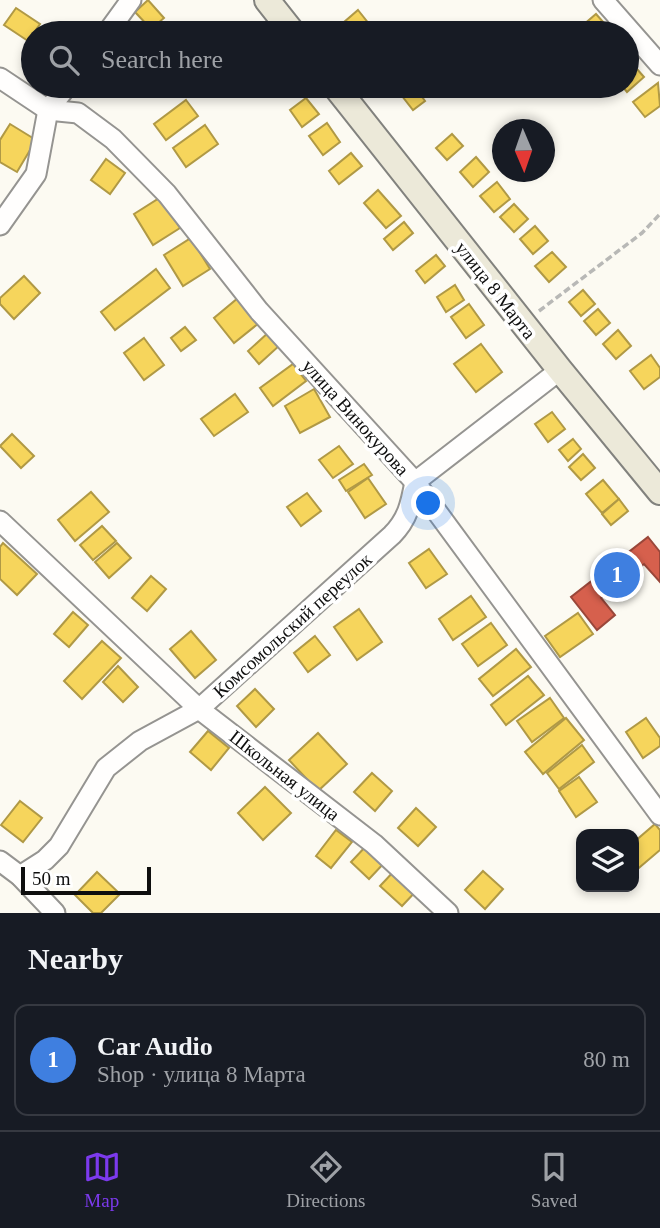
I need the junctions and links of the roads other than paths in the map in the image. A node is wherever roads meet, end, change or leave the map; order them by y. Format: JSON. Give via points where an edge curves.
{"nodes":[{"id":1,"x":131,"y":0,"type":"edge"},
{"id":2,"x":267,"y":0,"type":"edge"},
{"id":3,"x":603,"y":0,"type":"edge"},
{"id":4,"x":116,"y":21,"type":"edge"},
{"id":5,"x":284,"y":21,"type":"edge"},
{"id":6,"x":621,"y":21,"type":"edge"},
{"id":7,"x":639,"y":41,"type":"edge"},
{"id":8,"x":660,"y":65,"type":"edge"},
{"id":9,"x":0,"y":78,"type":"edge"},
{"id":10,"x":21,"y":92,"type":"edge"},
{"id":11,"x":30,"y":98,"type":"edge"},
{"id":12,"x":58,"y":98,"type":"edge"},
{"id":13,"x":344,"y":98,"type":"edge"},
{"id":14,"x":48,"y":110,"type":"junction"},
{"id":15,"x":0,"y":225,"type":"edge"},
{"id":16,"x":560,"y":370,"type":"junction"},
{"id":17,"x":415,"y":482,"type":"junction"},
{"id":18,"x":660,"y":492,"type":"edge"},
{"id":19,"x":0,"y":521,"type":"edge"},
{"id":20,"x":199,"y":709,"type":"junction"},
{"id":21,"x":660,"y":815,"type":"edge"},
{"id":22,"x":0,"y":861,"type":"edge"},
{"id":23,"x":20,"y":876,"type":"junction"},
{"id":24,"x":55,"y":913,"type":"edge"},
{"id":25,"x":448,"y":913,"type":"edge"}],
"edges":[{"from":1,"to":4,"type":"street"},
{"from":2,"to":5,"type":"main road"},
{"from":3,"to":6,"type":"street"},
{"from":7,"to":8,"type":"street"},
{"from":9,"to":10,"type":"street","name":"улица Винокурова"},
{"from":11,"to":14,"type":"street","name":"улица Винокурова"},
{"from":12,"to":14,"type":"street"},
{"from":13,"to":16,"type":"main road","name":"улица 8 Марта"},
{"from":14,"to":15,"type":"street","via":[[36,174]]},
{"from":14,"to":17,"type":"street","name":"улица Винокурова","via":[[78,113],[122,148],[167,194],[259,312]]},
{"from":16,"to":17,"type":"street"},
{"from":16,"to":18,"type":"main road","name":"улица 8 Марта"},
{"from":17,"to":20,"type":"street","name":"Комсомольский переулок","via":[[410,509],[398,530]]},
{"from":17,"to":21,"type":"street","name":"улица Винокурова"},
{"from":19,"to":20,"type":"street","name":"Школьная улица"},
{"from":20,"to":23,"type":"street","name":"Комсомольский переулок","via":[[140,741],[106,768],[59,846]]},
{"from":20,"to":25,"type":"street","name":"Школьная улица","via":[[374,844]]},
{"from":22,"to":23,"type":"street"},
{"from":23,"to":24,"type":"street"}]}
